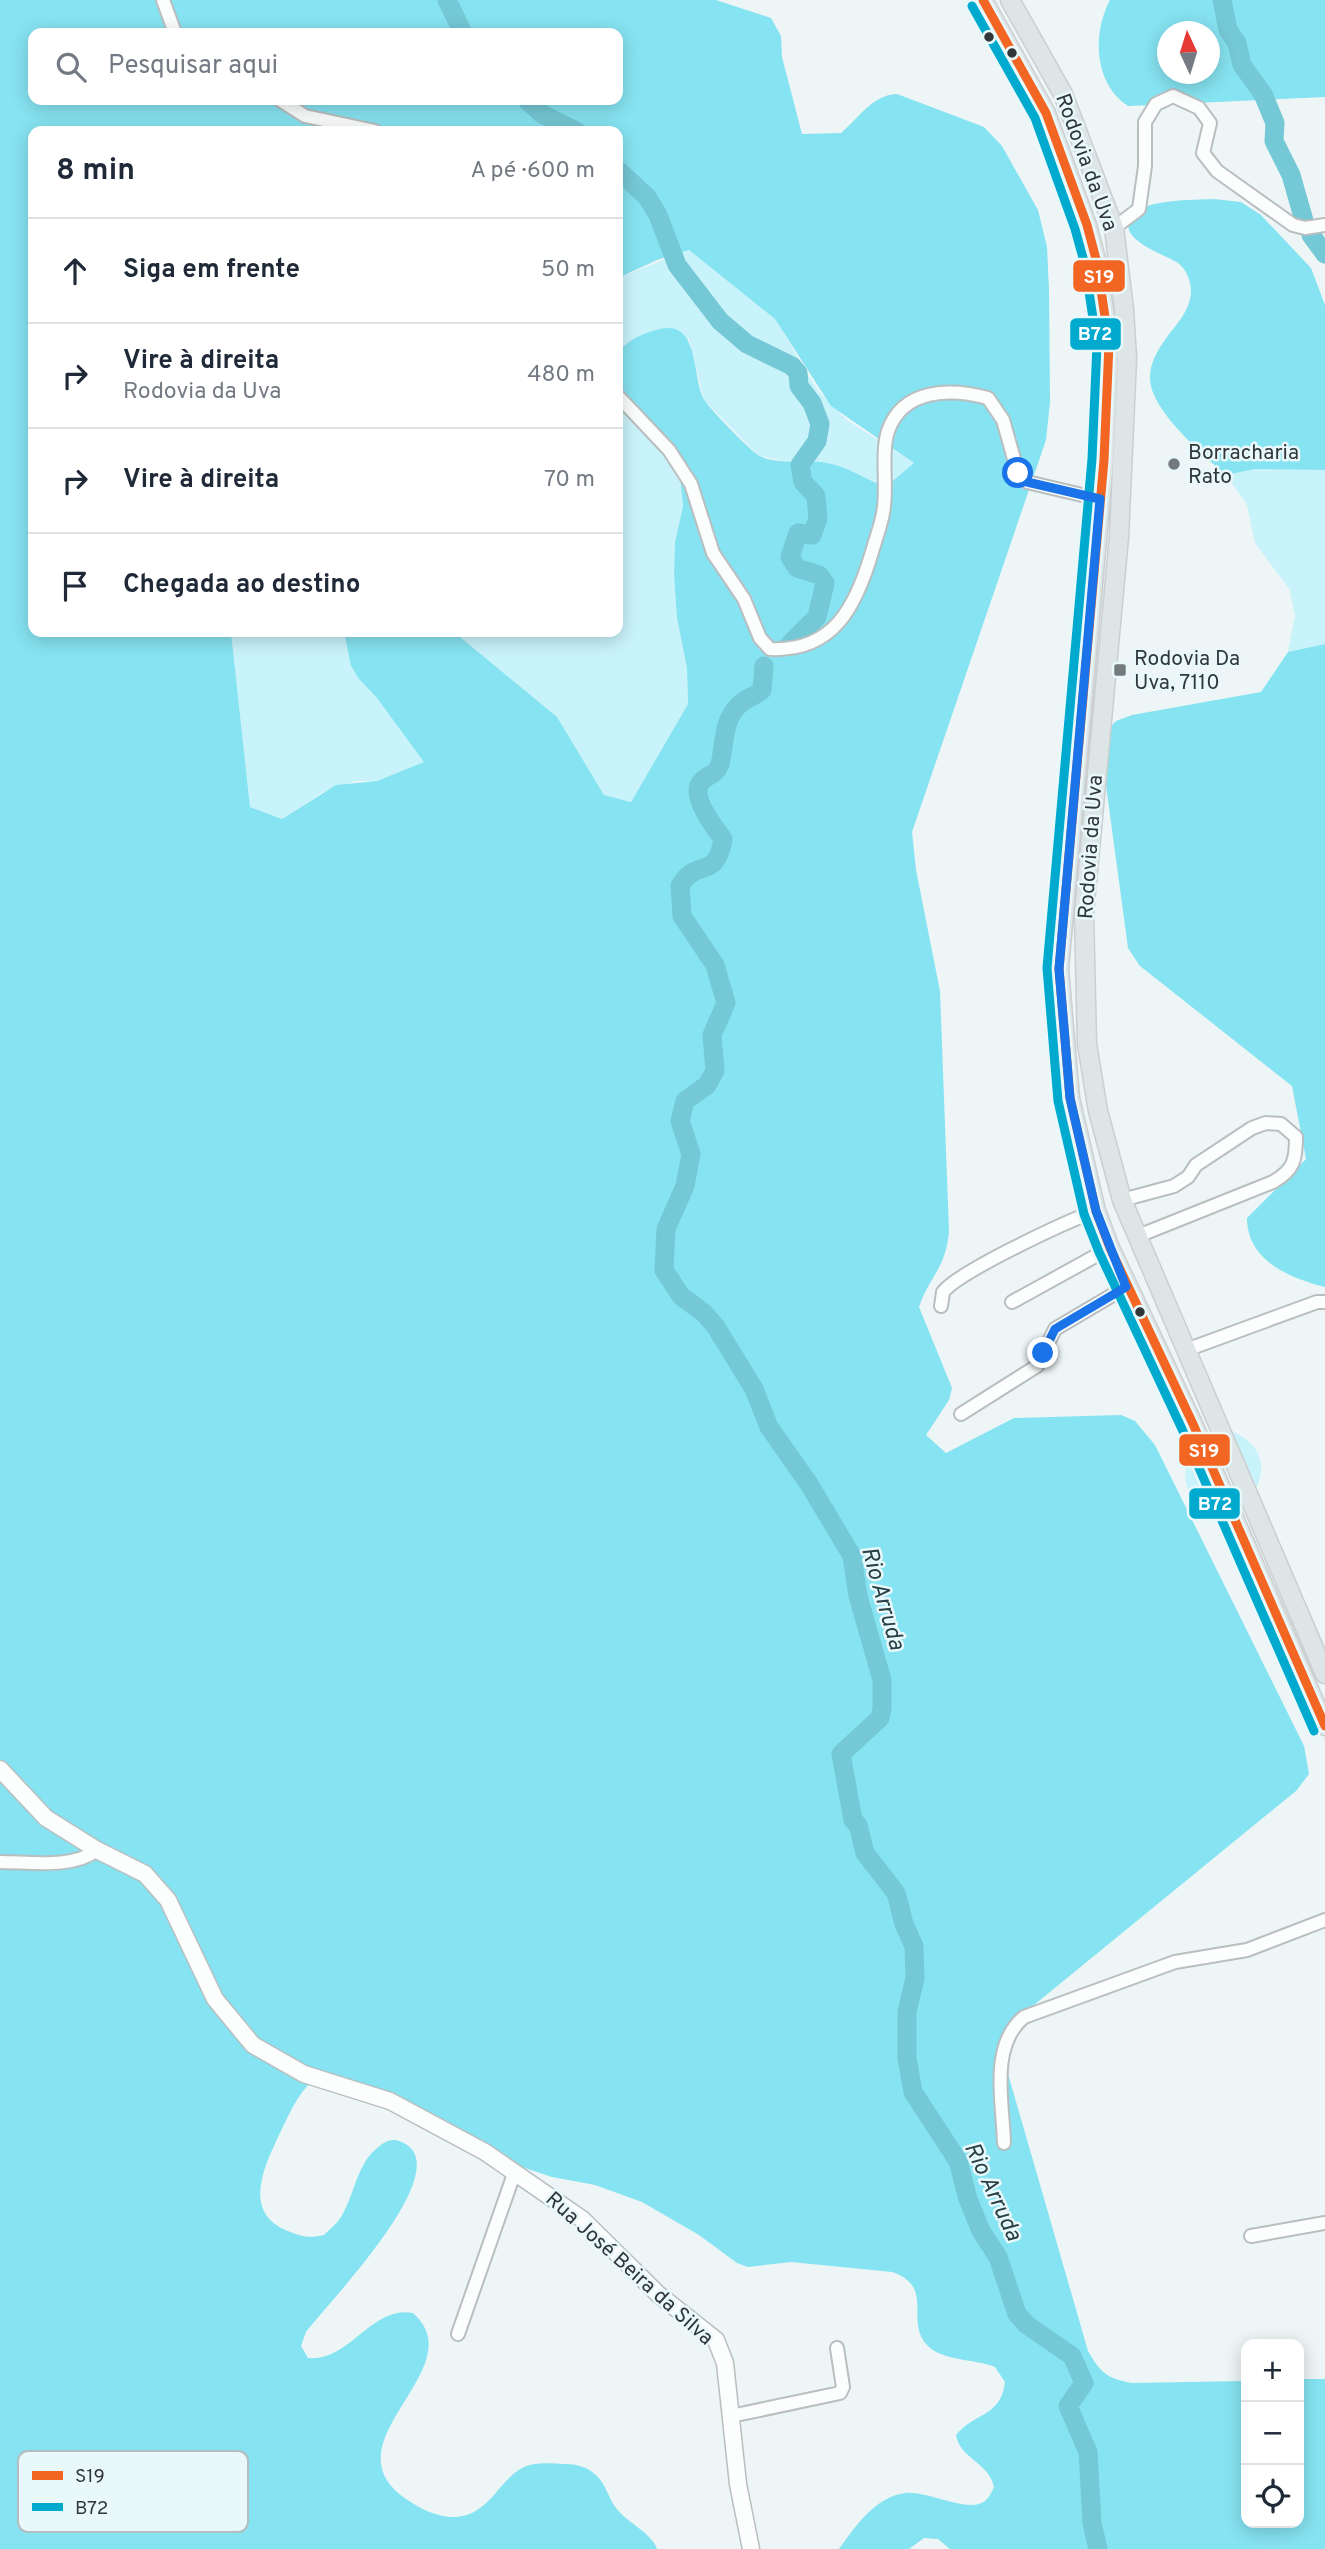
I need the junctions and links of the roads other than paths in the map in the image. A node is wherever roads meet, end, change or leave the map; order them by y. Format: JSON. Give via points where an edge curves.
{"nodes":[{"id":1,"x":163,"y":0,"type":"edge"},
{"id":2,"x":984,"y":0,"type":"edge"},
{"id":3,"x":1010,"y":0,"type":"edge"},
{"id":4,"x":173,"y":28,"type":"edge"},
{"id":5,"x":288,"y":105,"type":"edge"},
{"id":6,"x":352,"y":126,"type":"edge"},
{"id":7,"x":1325,"y":225,"type":"edge"},
{"id":8,"x":1114,"y":228,"type":"junction"},
{"id":9,"x":623,"y":401,"type":"edge"},
{"id":10,"x":1100,"y":499,"type":"junction"},
{"id":11,"x":1122,"y":1200,"type":"junction"},
{"id":12,"x":1096,"y":1211,"type":"junction"},
{"id":13,"x":1138,"y":1236,"type":"junction"},
{"id":14,"x":1110,"y":1248,"type":"junction"},
{"id":15,"x":1126,"y":1287,"type":"junction"},
{"id":16,"x":1012,"y":1302,"type":"dead end"},
{"id":17,"x":1325,"y":1302,"type":"edge"},
{"id":18,"x":941,"y":1306,"type":"dead end"},
{"id":19,"x":1186,"y":1350,"type":"junction"},
{"id":20,"x":961,"y":1414,"type":"dead end"},
{"id":21,"x":1325,"y":1674,"type":"edge"},
{"id":22,"x":1325,"y":1726,"type":"edge"},
{"id":23,"x":0,"y":1769,"type":"edge"},
{"id":24,"x":97,"y":1850,"type":"junction"},
{"id":25,"x":0,"y":1862,"type":"edge"},
{"id":26,"x":1325,"y":1920,"type":"edge"},
{"id":27,"x":1004,"y":2143,"type":"dead end"},
{"id":28,"x":514,"y":2171,"type":"junction"},
{"id":29,"x":1325,"y":2223,"type":"edge"},
{"id":30,"x":1251,"y":2236,"type":"dead end"},
{"id":31,"x":458,"y":2334,"type":"dead end"},
{"id":32,"x":837,"y":2348,"type":"dead end"},
{"id":33,"x":731,"y":2416,"type":"junction"},
{"id":34,"x":751,"y":2549,"type":"edge"}],
"edges":[{"from":1,"to":4,"type":"street"},
{"from":2,"to":10,"type":"main road","name":"Rodovia da Uva","via":[[1046,113],[1097,263],[1109,344]]},
{"from":3,"to":8,"type":"main road","name":"Rodovia da Uva","via":[[1063,94]]},
{"from":5,"to":6,"type":"street","via":[[305,116]]},
{"from":7,"to":8,"type":"street","via":[[1293,225],[1217,171],[1203,153],[1210,123],[1199,108],[1173,96],[1156,104],[1145,122],[1139,209]]},
{"from":8,"to":11,"type":"main road","name":"Rodovia da Uva","via":[[1124,309],[1126,406],[1119,537],[1084,914],[1087,1044],[1098,1111]]},
{"from":9,"to":10,"type":"street","via":[[669,450],[691,484],[713,553],[770,649],[785,649],[827,635],[842,622],[863,582],[884,508],[887,433],[899,410],[927,394],[959,390],[988,398],[1003,420],[1018,473],[1027,482]]},
{"from":10,"to":12,"type":"main road","name":"Rodovia da Uva","via":[[1059,969],[1070,1098]]},
{"from":11,"to":13,"type":"main road","name":"Rodovia da Uva"},
{"from":11,"to":13,"type":"street","via":[[1174,1186],[1196,1165],[1252,1128],[1281,1124],[1296,1137],[1296,1159],[1287,1174]]},
{"from":12,"to":14,"type":"main road","name":"Rodovia da Uva"},
{"from":12,"to":18,"type":"street","via":[[959,1279],[943,1292]]},
{"from":13,"to":19,"type":"main road","name":"Rodovia da Uva"},
{"from":14,"to":15,"type":"main road","name":"Rodovia da Uva"},
{"from":14,"to":16,"type":"street"},
{"from":15,"to":20,"type":"street","via":[[1055,1329],[1037,1366]]},
{"from":15,"to":22,"type":"main road","name":"Rodovia da Uva","via":[[1194,1424]]},
{"from":17,"to":19,"type":"street"},
{"from":19,"to":21,"type":"main road","name":"Rodovia da Uva"},
{"from":23,"to":24,"type":"street","name":"Rua José Beira da Silva","via":[[46,1818]]},
{"from":24,"to":25,"type":"street","via":[[71,1861]]},
{"from":24,"to":28,"type":"street","name":"Rua José Beira da Silva","via":[[145,1874],[168,1900],[215,1999],[253,2045],[304,2074],[390,2101],[440,2125]]},
{"from":26,"to":27,"type":"street","via":[[1247,1950],[1175,1962],[1024,2017],[1004,2044]]},
{"from":28,"to":31,"type":"street"},
{"from":28,"to":33,"type":"street","name":"Rua José Beira da Silva","via":[[582,2219],[658,2294],[716,2340],[726,2363]]},
{"from":29,"to":30,"type":"street"},
{"from":32,"to":33,"type":"street","via":[[840,2393]]},
{"from":33,"to":34,"type":"street","name":"Rua José Beira da Silva"}]}
